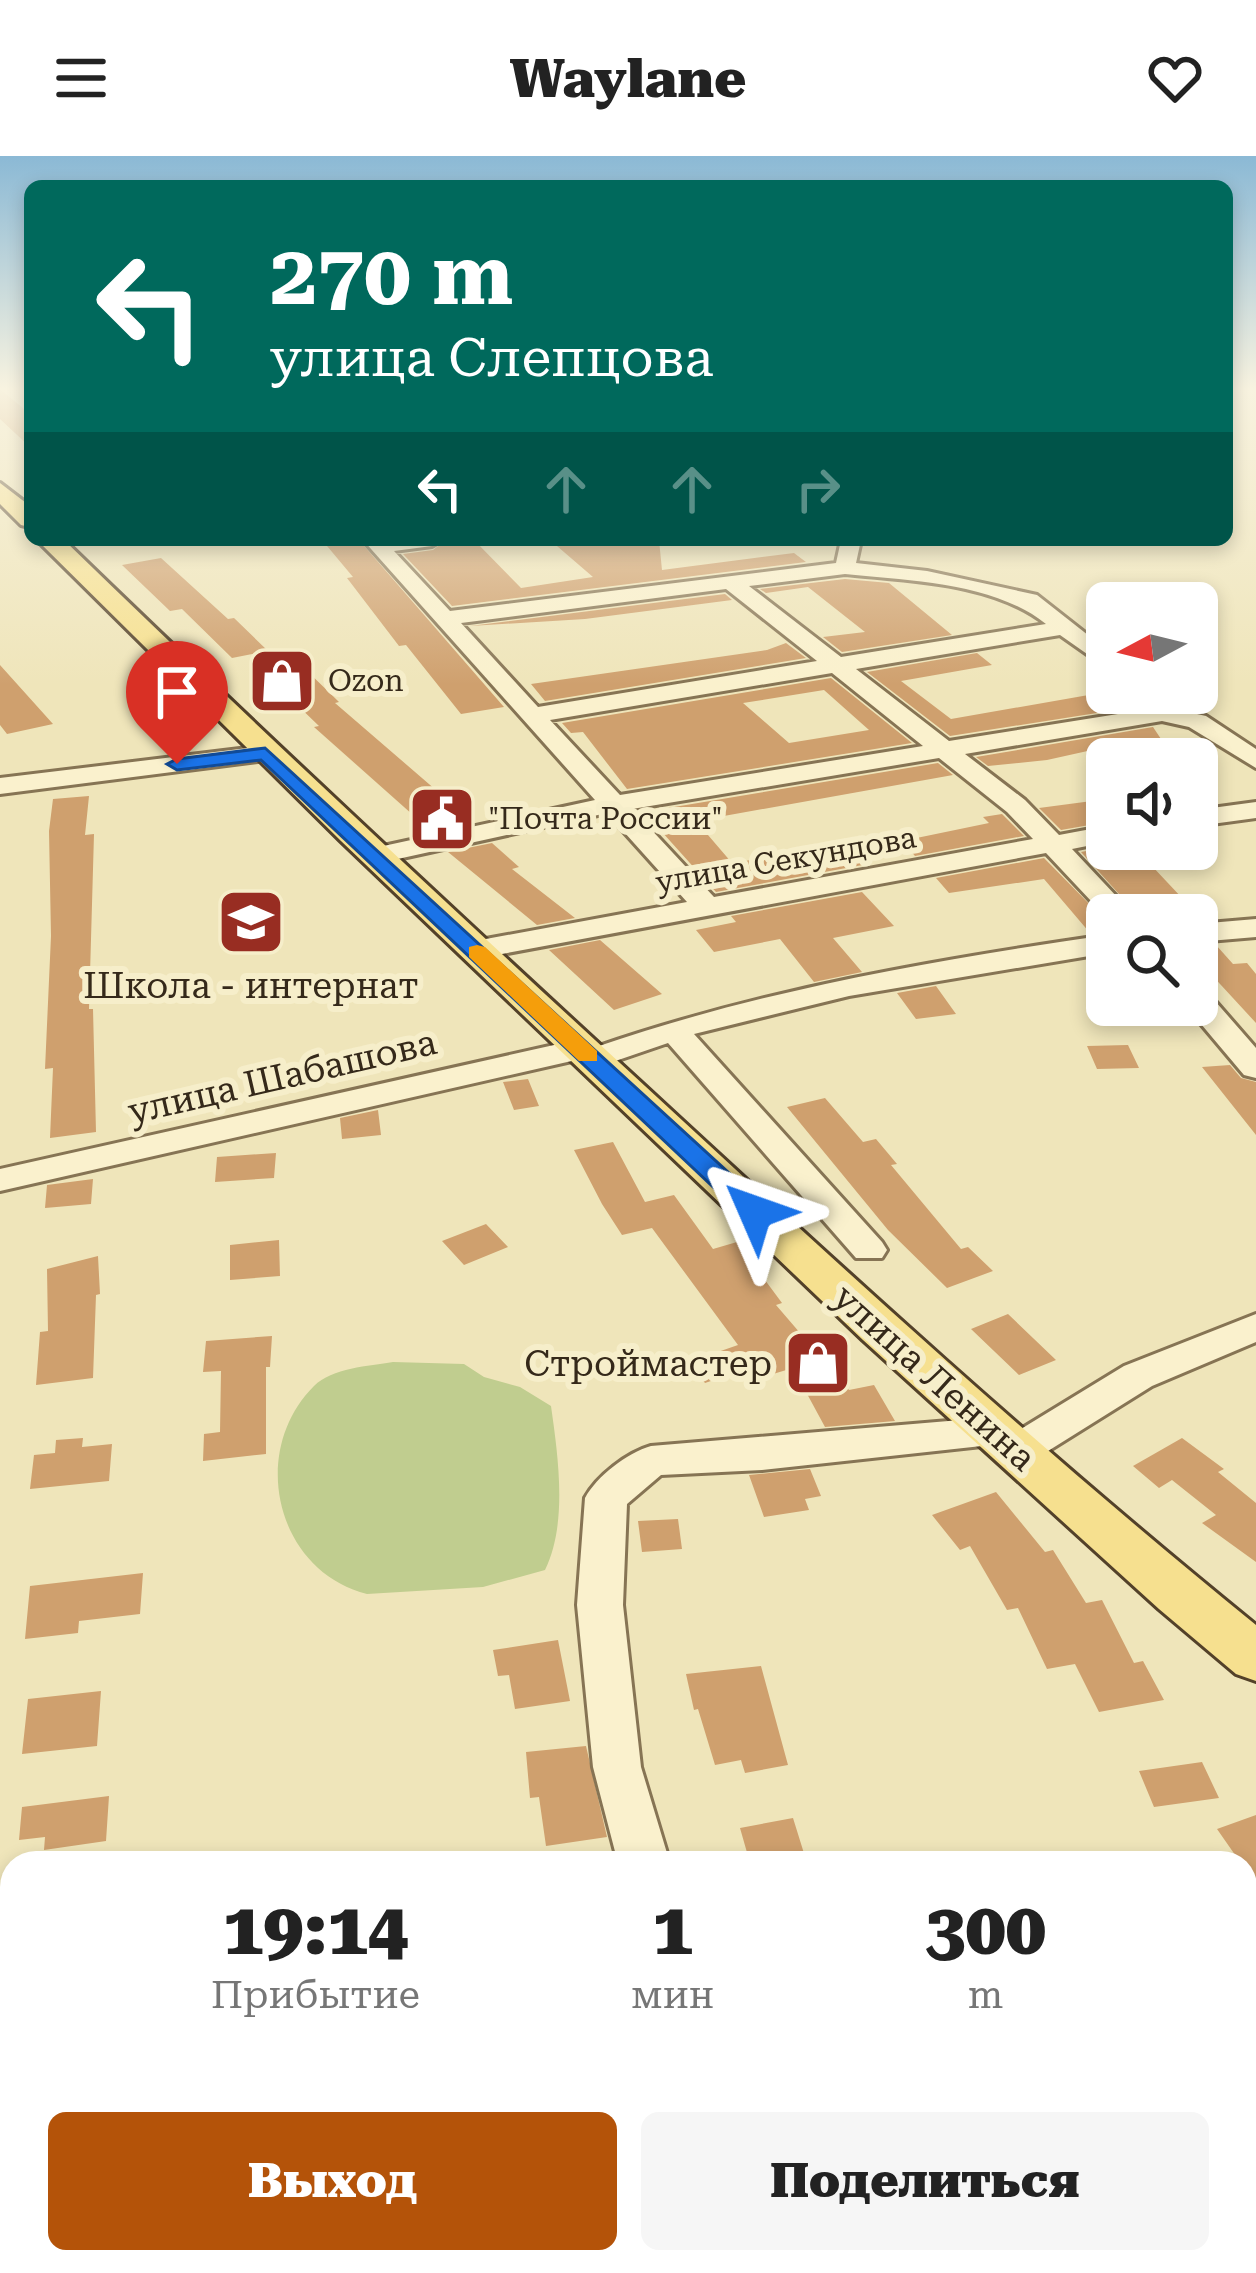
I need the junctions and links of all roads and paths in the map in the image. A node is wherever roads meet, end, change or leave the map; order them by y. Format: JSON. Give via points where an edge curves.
{"nodes":[{"id":1,"x":0,"y":490,"type":"edge"},
{"id":2,"x":24,"y":514,"type":"edge"},
{"id":3,"x":56,"y":546,"type":"edge"},
{"id":4,"x":379,"y":546,"type":"edge"},
{"id":5,"x":850,"y":546,"type":"edge"},
{"id":6,"x":845,"y":568,"type":"junction"},
{"id":7,"x":729,"y":581,"type":"junction"},
{"id":8,"x":448,"y":618,"type":"junction"},
{"id":9,"x":1068,"y":627,"type":"junction"},
{"id":10,"x":1086,"y":643,"type":"edge"},
{"id":11,"x":836,"y":664,"type":"junction"},
{"id":12,"x":533,"y":715,"type":"junction"},
{"id":13,"x":1162,"y":715,"type":"joint"},
{"id":14,"x":942,"y":748,"type":"junction"},
{"id":15,"x":265,"y":754,"type":"junction"},
{"id":16,"x":1256,"y":760,"type":"edge"},
{"id":17,"x":0,"y":787,"type":"edge"},
{"id":18,"x":614,"y":804,"type":"junction"},
{"id":19,"x":1256,"y":810,"type":"edge"},
{"id":20,"x":1218,"y":815,"type":"edge"},
{"id":21,"x":1086,"y":838,"type":"edge"},
{"id":22,"x":1048,"y":844,"type":"junction"},
{"id":23,"x":375,"y":856,"type":"junction"},
{"id":24,"x":1099,"y":894,"type":"edge"},
{"id":25,"x":707,"y":907,"type":"junction"},
{"id":26,"x":1256,"y":928,"type":"edge"},
{"id":27,"x":1218,"y":931,"type":"edge"},
{"id":28,"x":1086,"y":947,"type":"edge"},
{"id":29,"x":475,"y":950,"type":"junction"},
{"id":30,"x":1218,"y":1024,"type":"edge"},
{"id":31,"x":674,"y":1031,"type":"junction"},
{"id":32,"x":586,"y":1054,"type":"junction"},
{"id":33,"x":1256,"y":1068,"type":"edge"},
{"id":34,"x":0,"y":1180,"type":"edge"},
{"id":35,"x":869,"y":1250,"type":"dead end"},
{"id":36,"x":1256,"y":1327,"type":"edge"},
{"id":37,"x":1006,"y":1441,"type":"junction"},
{"id":38,"x":1256,"y":1658,"type":"edge"},
{"id":39,"x":641,"y":1851,"type":"edge"}],
"edges":[{"from":1,"to":2,"type":"main road"},
{"from":3,"to":15,"type":"main road","name":"улица Ленина"},
{"from":4,"to":8,"type":"street"},
{"from":5,"to":6,"type":"street"},
{"from":6,"to":7,"type":"street"},
{"from":6,"to":9,"type":"street","via":[[1029,600]]},
{"from":7,"to":8,"type":"street"},
{"from":7,"to":11,"type":"street"},
{"from":8,"to":12,"type":"street"},
{"from":9,"to":10,"type":"street"},
{"from":9,"to":11,"type":"street"},
{"from":11,"to":12,"type":"street"},
{"from":11,"to":14,"type":"street"},
{"from":12,"to":18,"type":"street"},
{"from":13,"to":14,"type":"street"},
{"from":13,"to":16,"type":"street","via":[[1197,722]]},
{"from":14,"to":18,"type":"street"},
{"from":14,"to":22,"type":"street","via":[[1016,806]]},
{"from":15,"to":17,"type":"street"},
{"from":15,"to":23,"type":"main road","name":"улица Ленина"},
{"from":18,"to":23,"type":"street"},
{"from":18,"to":25,"type":"street"},
{"from":19,"to":20,"type":"street"},
{"from":21,"to":22,"type":"street","name":"улица Секундова"},
{"from":22,"to":24,"type":"street"},
{"from":22,"to":25,"type":"street","name":"улица Секундова"},
{"from":23,"to":29,"type":"main road","name":"улица Ленина"},
{"from":25,"to":29,"type":"street","name":"улица Секундова"},
{"from":26,"to":27,"type":"street"},
{"from":28,"to":31,"type":"street","name":"улица Шабашова","via":[[908,976]]},
{"from":29,"to":32,"type":"main road","name":"улица Ленина"},
{"from":30,"to":33,"type":"street"},
{"from":31,"to":32,"type":"street","name":"улица Шабашова"},
{"from":31,"to":35,"type":"street"},
{"from":32,"to":34,"type":"street","name":"улица Шабашова"},
{"from":32,"to":37,"type":"main road","name":"улица Ленина"},
{"from":36,"to":37,"type":"street"},
{"from":37,"to":38,"type":"main road","name":"улица Ленина"},
{"from":37,"to":39,"type":"street","via":[[651,1461],[606,1498],[600,1605],[617,1767]]}]}
